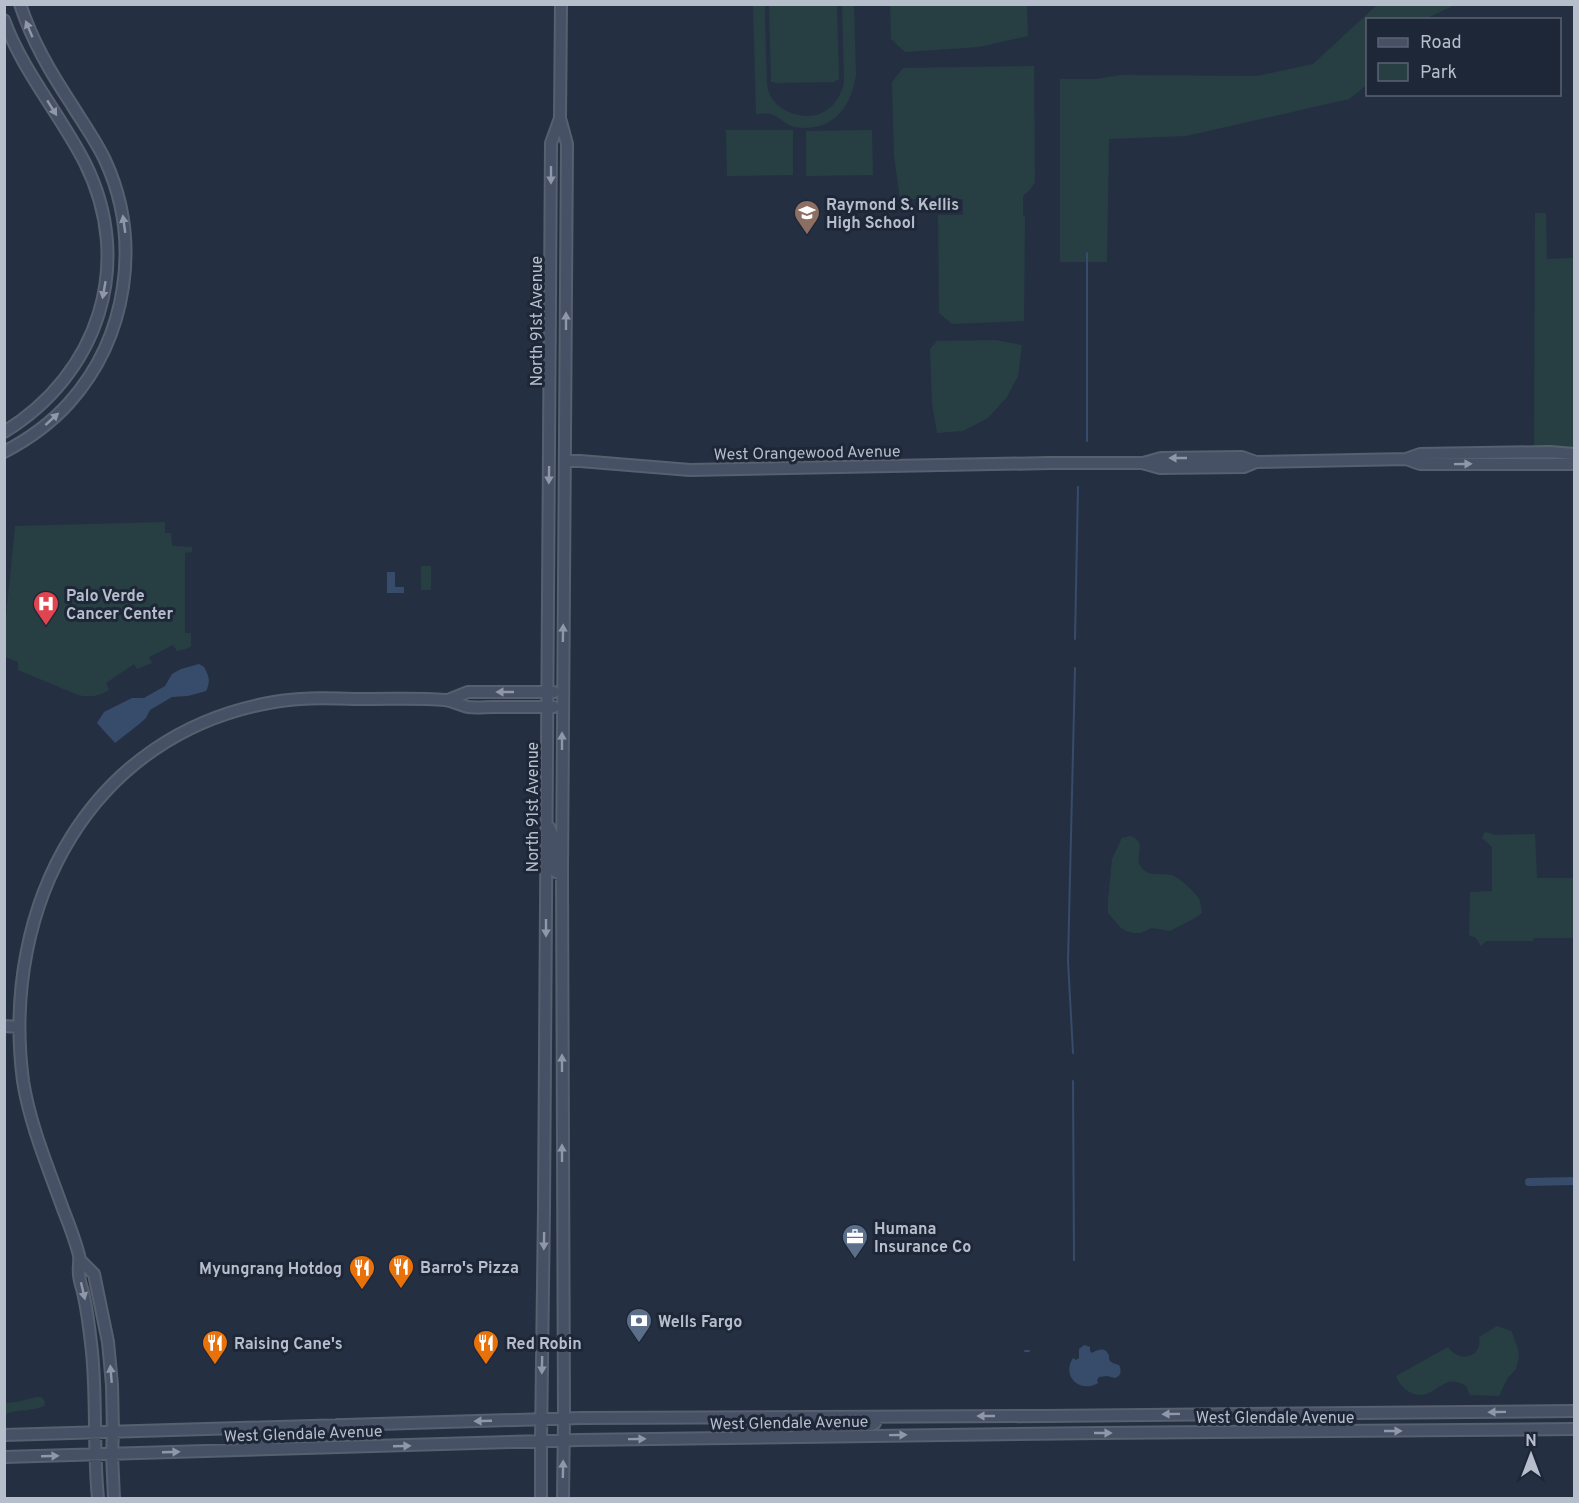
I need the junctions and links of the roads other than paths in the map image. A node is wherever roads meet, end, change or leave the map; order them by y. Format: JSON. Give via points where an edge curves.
{"nodes":[{"id":1,"x":20,"y":4,"type":"edge"},
{"id":2,"x":561,"y":4,"type":"edge"},
{"id":3,"x":4,"y":20,"type":"edge"},
{"id":4,"x":49,"y":68,"type":"junction"},
{"id":5,"x":33,"y":78,"type":"junction"},
{"id":6,"x":560,"y":118,"type":"junction"},
{"id":7,"x":551,"y":235,"type":"junction"},
{"id":8,"x":566,"y":235,"type":"junction"},
{"id":9,"x":550,"y":376,"type":"junction"},
{"id":10,"x":4,"y":432,"type":"edge"},
{"id":11,"x":4,"y":452,"type":"edge"},
{"id":12,"x":1575,"y":454,"type":"edge"},
{"id":13,"x":1406,"y":459,"type":"junction"},
{"id":14,"x":565,"y":462,"type":"junction"},
{"id":15,"x":1575,"y":464,"type":"edge"},
{"id":16,"x":547,"y":692,"type":"junction"},
{"id":17,"x":563,"y":692,"type":"junction"},
{"id":18,"x":448,"y":700,"type":"junction"},
{"id":19,"x":547,"y":707,"type":"junction"},
{"id":20,"x":563,"y":707,"type":"junction"},
{"id":21,"x":547,"y":824,"type":"junction"},
{"id":22,"x":562,"y":874,"type":"junction"},
{"id":23,"x":4,"y":1026,"type":"edge"},
{"id":24,"x":18,"y":1027,"type":"junction"},
{"id":25,"x":544,"y":1184,"type":"junction"},
{"id":26,"x":562,"y":1184,"type":"junction"},
{"id":27,"x":80,"y":1260,"type":"junction"},
{"id":28,"x":1575,"y":1411,"type":"edge"},
{"id":29,"x":1250,"y":1414,"type":"junction"},
{"id":30,"x":800,"y":1417,"type":"junction"},
{"id":31,"x":877,"y":1417,"type":"junction"},
{"id":32,"x":564,"y":1418,"type":"junction"},
{"id":33,"x":541,"y":1419,"type":"junction"},
{"id":34,"x":338,"y":1425,"type":"junction"},
{"id":35,"x":1575,"y":1429,"type":"edge"},
{"id":36,"x":96,"y":1432,"type":"junction"},
{"id":37,"x":114,"y":1432,"type":"junction"},
{"id":38,"x":1250,"y":1432,"type":"junction"},
{"id":39,"x":4,"y":1435,"type":"edge"},
{"id":40,"x":797,"y":1437,"type":"junction"},
{"id":41,"x":725,"y":1438,"type":"junction"},
{"id":42,"x":564,"y":1440,"type":"junction"},
{"id":43,"x":540,"y":1442,"type":"junction"},
{"id":44,"x":237,"y":1450,"type":"junction"},
{"id":45,"x":96,"y":1454,"type":"junction"},
{"id":46,"x":112,"y":1454,"type":"junction"},
{"id":47,"x":4,"y":1457,"type":"edge"},
{"id":48,"x":98,"y":1498,"type":"edge"},
{"id":49,"x":114,"y":1498,"type":"edge"},
{"id":50,"x":541,"y":1498,"type":"edge"},
{"id":51,"x":563,"y":1498,"type":"edge"}],
"edges":[{"from":4,"to":1,"type":"main road","one_way":true},
{"from":2,"to":6,"type":"main road","name":"North 91st Avenue"},
{"from":3,"to":5,"type":"main road"},
{"from":4,"to":5,"type":"main road"},
{"from":11,"to":4,"type":"main road","one_way":true,"via":[[44,427],[84,384],[110,339],[124,285],[125,233],[115,188],[91,135]]},
{"from":5,"to":10,"type":"main road","one_way":true,"via":[[94,184],[105,227],[106,285],[95,325],[72,371],[34,411]]},
{"from":6,"to":7,"type":"main road","name":"North 91st Avenue","one_way":true,"via":[[551,143]]},
{"from":6,"to":8,"type":"main road","name":"North 91st Avenue","via":[[567,144]]},
{"from":7,"to":8,"type":"main road"},
{"from":7,"to":9,"type":"main road","name":"North 91st Avenue"},
{"from":14,"to":8,"type":"main road","name":"North 91st Avenue","one_way":true},
{"from":9,"to":14,"type":"main road","via":[[556,402],[558,451]]},
{"from":9,"to":16,"type":"main road","name":"North 91st Avenue","one_way":true},
{"from":12,"to":13,"type":"main road","via":[[1420,454]]},
{"from":13,"to":14,"type":"main road","name":"West Orangewood Avenue","via":[[1256,462],[1244,467],[1050,463],[690,470]]},
{"from":13,"to":15,"type":"main road","one_way":true,"via":[[1420,464]]},
{"from":17,"to":14,"type":"main road","name":"North 91st Avenue","one_way":true},
{"from":16,"to":17,"type":"main road"},
{"from":16,"to":18,"type":"main road","one_way":true,"via":[[468,692]]},
{"from":16,"to":19,"type":"main road","name":"North 91st Avenue"},
{"from":17,"to":20,"type":"main road","name":"North 91st Avenue"},
{"from":18,"to":19,"type":"main road","via":[[469,707]]},
{"from":18,"to":24,"type":"main road","via":[[276,701],[185,730],[135,762],[104,789],[76,823],[43,884],[22,959]]},
{"from":19,"to":20,"type":"main road"},
{"from":19,"to":21,"type":"main road","name":"North 91st Avenue"},
{"from":22,"to":20,"type":"main road","name":"North 91st Avenue","one_way":true},
{"from":21,"to":22,"type":"main road","via":[[554,838],[554,869]]},
{"from":21,"to":25,"type":"main road","name":"North 91st Avenue","one_way":true},
{"from":26,"to":22,"type":"main road","name":"North 91st Avenue","one_way":true},
{"from":23,"to":24,"type":"main road"},
{"from":24,"to":27,"type":"main road","via":[[27,1105]]},
{"from":25,"to":26,"type":"main road"},
{"from":25,"to":33,"type":"main road","name":"North 91st Avenue","one_way":true},
{"from":26,"to":32,"type":"main road","name":"North 91st Avenue"},
{"from":27,"to":36,"type":"main road","one_way":true,"via":[[92,1350]]},
{"from":37,"to":27,"type":"main road","one_way":true,"via":[[105,1324],[94,1274]]},
{"from":28,"to":29,"type":"main road","name":"West Glendale Avenue","one_way":true},
{"from":29,"to":31,"type":"main road","name":"West Glendale Avenue","one_way":true},
{"from":29,"to":38,"type":"main road"},
{"from":30,"to":31,"type":"main road","name":"West Glendale Avenue"},
{"from":30,"to":32,"type":"main road","name":"West Glendale Avenue"},
{"from":30,"to":41,"type":"main road","via":[[786,1427],[756,1428]]},
{"from":31,"to":40,"type":"main road","via":[[871,1425],[803,1426]]},
{"from":32,"to":33,"type":"main road","name":"West Glendale Avenue"},
{"from":32,"to":42,"type":"main road","name":"North 91st Avenue"},
{"from":33,"to":34,"type":"main road","name":"West Glendale Avenue","one_way":true},
{"from":33,"to":43,"type":"main road","name":"North 91st Avenue"},
{"from":34,"to":37,"type":"main road","name":"West Glendale Avenue"},
{"from":34,"to":44,"type":"main road","via":[[337,1433],[332,1435],[263,1439]]},
{"from":38,"to":35,"type":"main road","name":"West Glendale Avenue","one_way":true},
{"from":36,"to":37,"type":"main road","name":"West Glendale Avenue"},
{"from":36,"to":39,"type":"main road","name":"West Glendale Avenue"},
{"from":36,"to":45,"type":"main road"},
{"from":37,"to":46,"type":"main road"},
{"from":40,"to":38,"type":"main road","name":"West Glendale Avenue","one_way":true},
{"from":40,"to":41,"type":"main road","name":"West Glendale Avenue"},
{"from":42,"to":41,"type":"main road","name":"West Glendale Avenue","one_way":true},
{"from":42,"to":43,"type":"main road","name":"West Glendale Avenue"},
{"from":51,"to":42,"type":"main road","name":"North 91st Avenue","one_way":true},
{"from":44,"to":43,"type":"main road","name":"West Glendale Avenue","one_way":true},
{"from":43,"to":50,"type":"main road","name":"North 91st Avenue"},
{"from":46,"to":44,"type":"main road","name":"West Glendale Avenue","one_way":true},
{"from":45,"to":46,"type":"main road","name":"West Glendale Avenue"},
{"from":47,"to":45,"type":"main road","name":"West Glendale Avenue","one_way":true},
{"from":45,"to":48,"type":"main road"},
{"from":46,"to":49,"type":"main road"}]}
